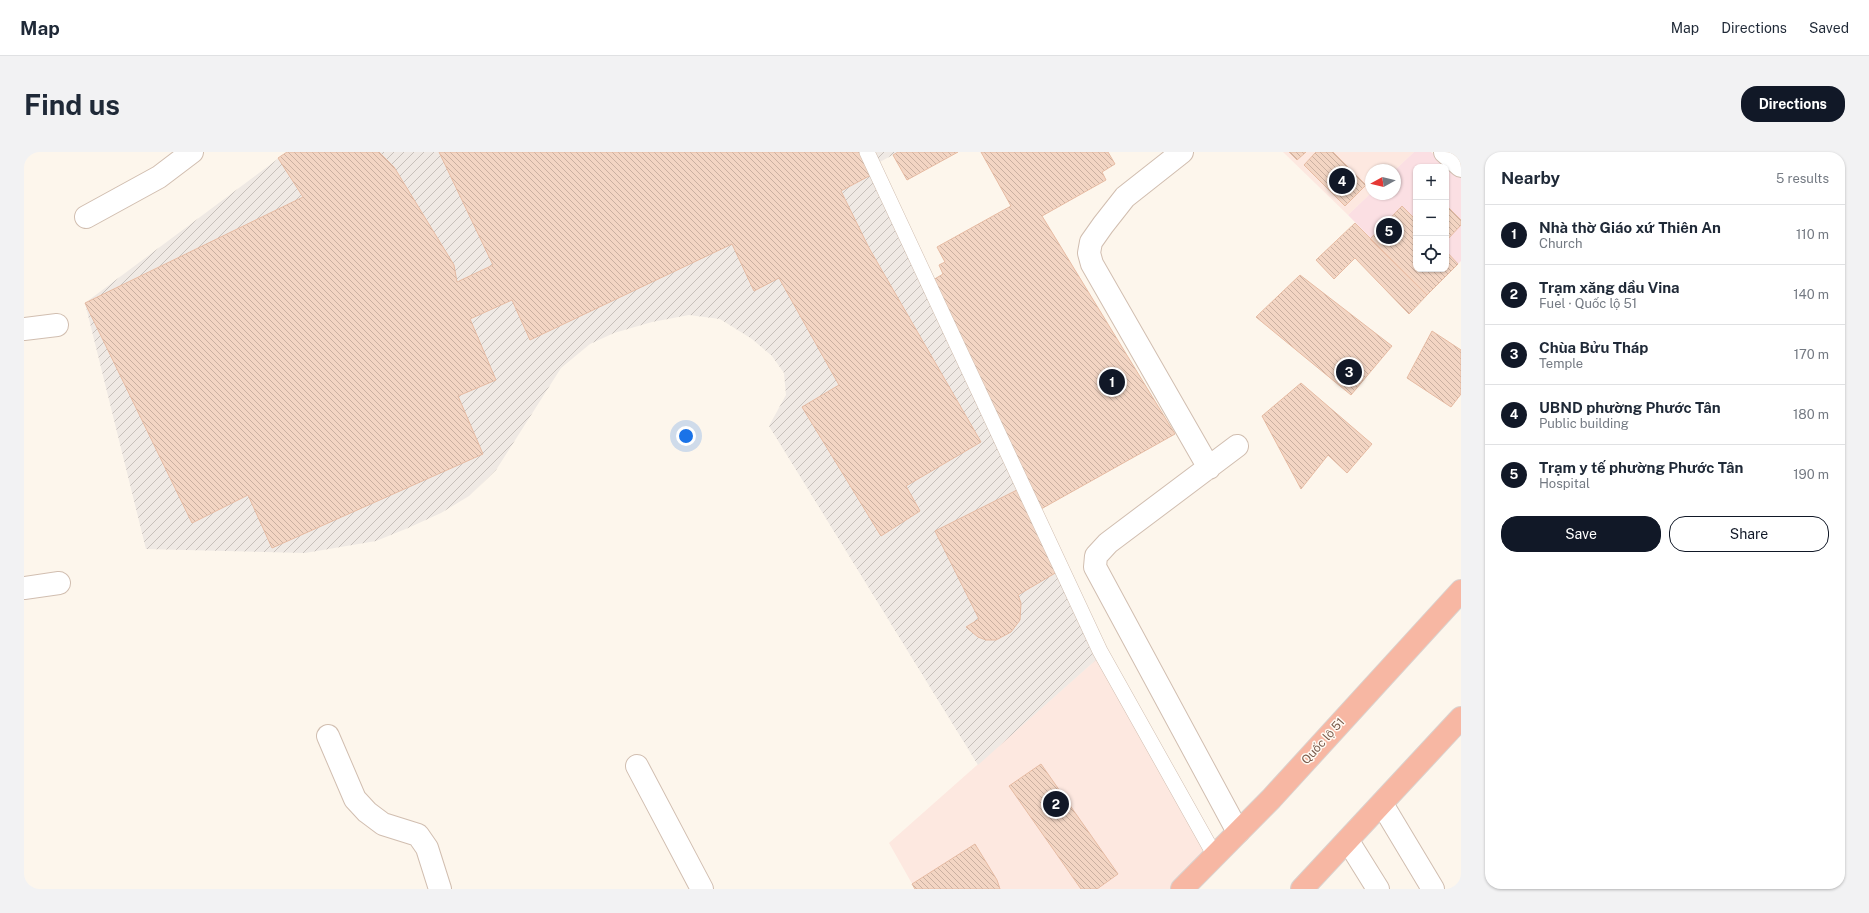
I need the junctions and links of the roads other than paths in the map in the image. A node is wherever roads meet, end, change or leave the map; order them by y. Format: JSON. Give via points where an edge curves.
{"nodes":[{"id":1,"x":192,"y":152,"type":"edge"},
{"id":2,"x":867,"y":152,"type":"edge"},
{"id":3,"x":1182,"y":152,"type":"edge"},
{"id":4,"x":1445,"y":152,"type":"edge"},
{"id":5,"x":1461,"y":166,"type":"edge"},
{"id":6,"x":86,"y":217,"type":"dead end"},
{"id":7,"x":57,"y":325,"type":"dead end"},
{"id":8,"x":24,"y":329,"type":"edge"},
{"id":9,"x":1237,"y":446,"type":"dead end"},
{"id":10,"x":1209,"y":468,"type":"junction"},
{"id":11,"x":59,"y":582,"type":"dead end"},
{"id":12,"x":24,"y":588,"type":"edge"},
{"id":13,"x":1461,"y":591,"type":"edge"},
{"id":14,"x":1461,"y":718,"type":"edge"},
{"id":15,"x":328,"y":736,"type":"dead end"},
{"id":16,"x":1454,"y":736,"type":"edge"},
{"id":17,"x":637,"y":766,"type":"dead end"},
{"id":18,"x":1382,"y":804,"type":"junction"},
{"id":19,"x":1238,"y":832,"type":"junction"},
{"id":20,"x":1348,"y":841,"type":"junction"},
{"id":21,"x":1215,"y":856,"type":"junction"},
{"id":22,"x":440,"y":889,"type":"edge"},
{"id":23,"x":702,"y":889,"type":"edge"},
{"id":24,"x":1182,"y":889,"type":"edge"},
{"id":25,"x":1302,"y":889,"type":"edge"},
{"id":26,"x":1378,"y":889,"type":"edge"},
{"id":27,"x":1433,"y":889,"type":"edge"}],
"edges":[{"from":1,"to":6,"type":"street","via":[[159,176]]},
{"from":2,"to":21,"type":"lane","via":[[1100,651]]},
{"from":3,"to":10,"type":"street","via":[[1125,198],[1091,242],[1089,253],[1095,270]]},
{"from":4,"to":5,"type":"street"},
{"from":7,"to":8,"type":"street"},
{"from":9,"to":10,"type":"street"},
{"from":10,"to":19,"type":"street","via":[[1108,543],[1096,556],[1094,567]]},
{"from":11,"to":12,"type":"street"},
{"from":13,"to":19,"type":"highway","name":"Quốc lộ 51"},
{"from":14,"to":16,"type":"highway"},
{"from":15,"to":22,"type":"street","via":[[355,799],[383,824],[418,835],[427,848]]},
{"from":16,"to":18,"type":"highway"},
{"from":17,"to":23,"type":"street"},
{"from":18,"to":20,"type":"highway"},
{"from":18,"to":27,"type":"street"},
{"from":19,"to":21,"type":"highway","name":"Quốc lộ 51"},
{"from":20,"to":25,"type":"highway"},
{"from":20,"to":26,"type":"street"},
{"from":21,"to":24,"type":"highway","name":"Quốc lộ 51"}]}
